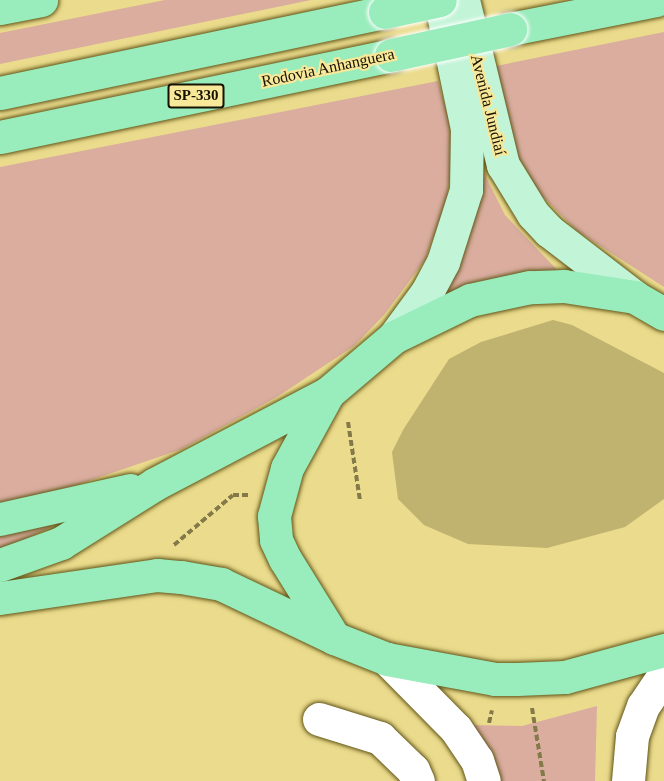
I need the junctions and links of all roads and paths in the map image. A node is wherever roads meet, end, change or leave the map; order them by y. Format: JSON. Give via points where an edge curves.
{"nodes":[{"id":1,"x":41,"y":0,"type":"edge"},
{"id":2,"x":440,"y":0,"type":"edge"},
{"id":3,"x":463,"y":0,"type":"edge"},
{"id":4,"x":656,"y":0,"type":"edge"},
{"id":5,"x":0,"y":8,"type":"edge"},
{"id":6,"x":0,"y":93,"type":"edge"},
{"id":7,"x":0,"y":138,"type":"edge"},
{"id":8,"x":635,"y":297,"type":"junction"},
{"id":9,"x":664,"y":314,"type":"edge"},
{"id":10,"x":394,"y":337,"type":"junction"},
{"id":11,"x":328,"y":393,"type":"junction"},
{"id":12,"x":348,"y":418,"type":"dead end"},
{"id":13,"x":155,"y":484,"type":"junction"},
{"id":14,"x":278,"y":495,"type":"junction"},
{"id":15,"x":360,"y":500,"type":"dead end"},
{"id":16,"x":0,"y":519,"type":"edge"},
{"id":17,"x":0,"y":565,"type":"edge"},
{"id":18,"x":157,"y":575,"type":"junction"},
{"id":19,"x":0,"y":598,"type":"edge"},
{"id":20,"x":334,"y":638,"type":"junction"},
{"id":21,"x":664,"y":650,"type":"edge"},
{"id":22,"x":387,"y":659,"type":"junction"},
{"id":23,"x":664,"y":675,"type":"edge"},
{"id":24,"x":532,"y":708,"type":"dead end"},
{"id":25,"x":319,"y":719,"type":"dead end"},
{"id":26,"x":418,"y":781,"type":"edge"},
{"id":27,"x":484,"y":781,"type":"edge"},
{"id":28,"x":544,"y":781,"type":"edge"},
{"id":29,"x":628,"y":781,"type":"edge"}],
"edges":[{"from":1,"to":5,"type":"highway"},
{"from":2,"to":6,"type":"highway","bridge":true},
{"from":2,"to":10,"type":"main road","name":"Avenida Jundiaí","via":[[467,129],[466,190],[443,262]]},
{"from":3,"to":8,"type":"main road","name":"Avenida Jundiaí","via":[[503,165],[533,214],[549,231]]},
{"from":4,"to":7,"type":"highway","name":"Rodovia Anhanguera","number":"SP-330","bridge":true},
{"from":8,"to":9,"type":"highway"},
{"from":8,"to":10,"type":"highway","via":[[564,286],[530,287],[470,300]]},
{"from":10,"to":11,"type":"highway"},
{"from":11,"to":13,"type":"highway"},
{"from":11,"to":14,"type":"highway","via":[[287,468]]},
{"from":12,"to":15,"type":"path"},
{"from":13,"to":16,"type":"highway"},
{"from":13,"to":17,"type":"highway","via":[[61,543]]},
{"from":14,"to":18,"type":"path","via":[[233,495],[159,558]]},
{"from":14,"to":20,"type":"highway","via":[[274,516],[276,540]]},
{"from":18,"to":19,"type":"highway"},
{"from":18,"to":20,"type":"highway","via":[[221,584]]},
{"from":20,"to":22,"type":"highway"},
{"from":21,"to":22,"type":"highway","via":[[565,677],[517,679],[495,679]]},
{"from":22,"to":27,"type":"street","via":[[456,729],[477,760]]},
{"from":23,"to":29,"type":"street","via":[[643,706],[632,736]]},
{"from":24,"to":28,"type":"path"},
{"from":25,"to":26,"type":"street","via":[[380,738],[414,770]]}]}
